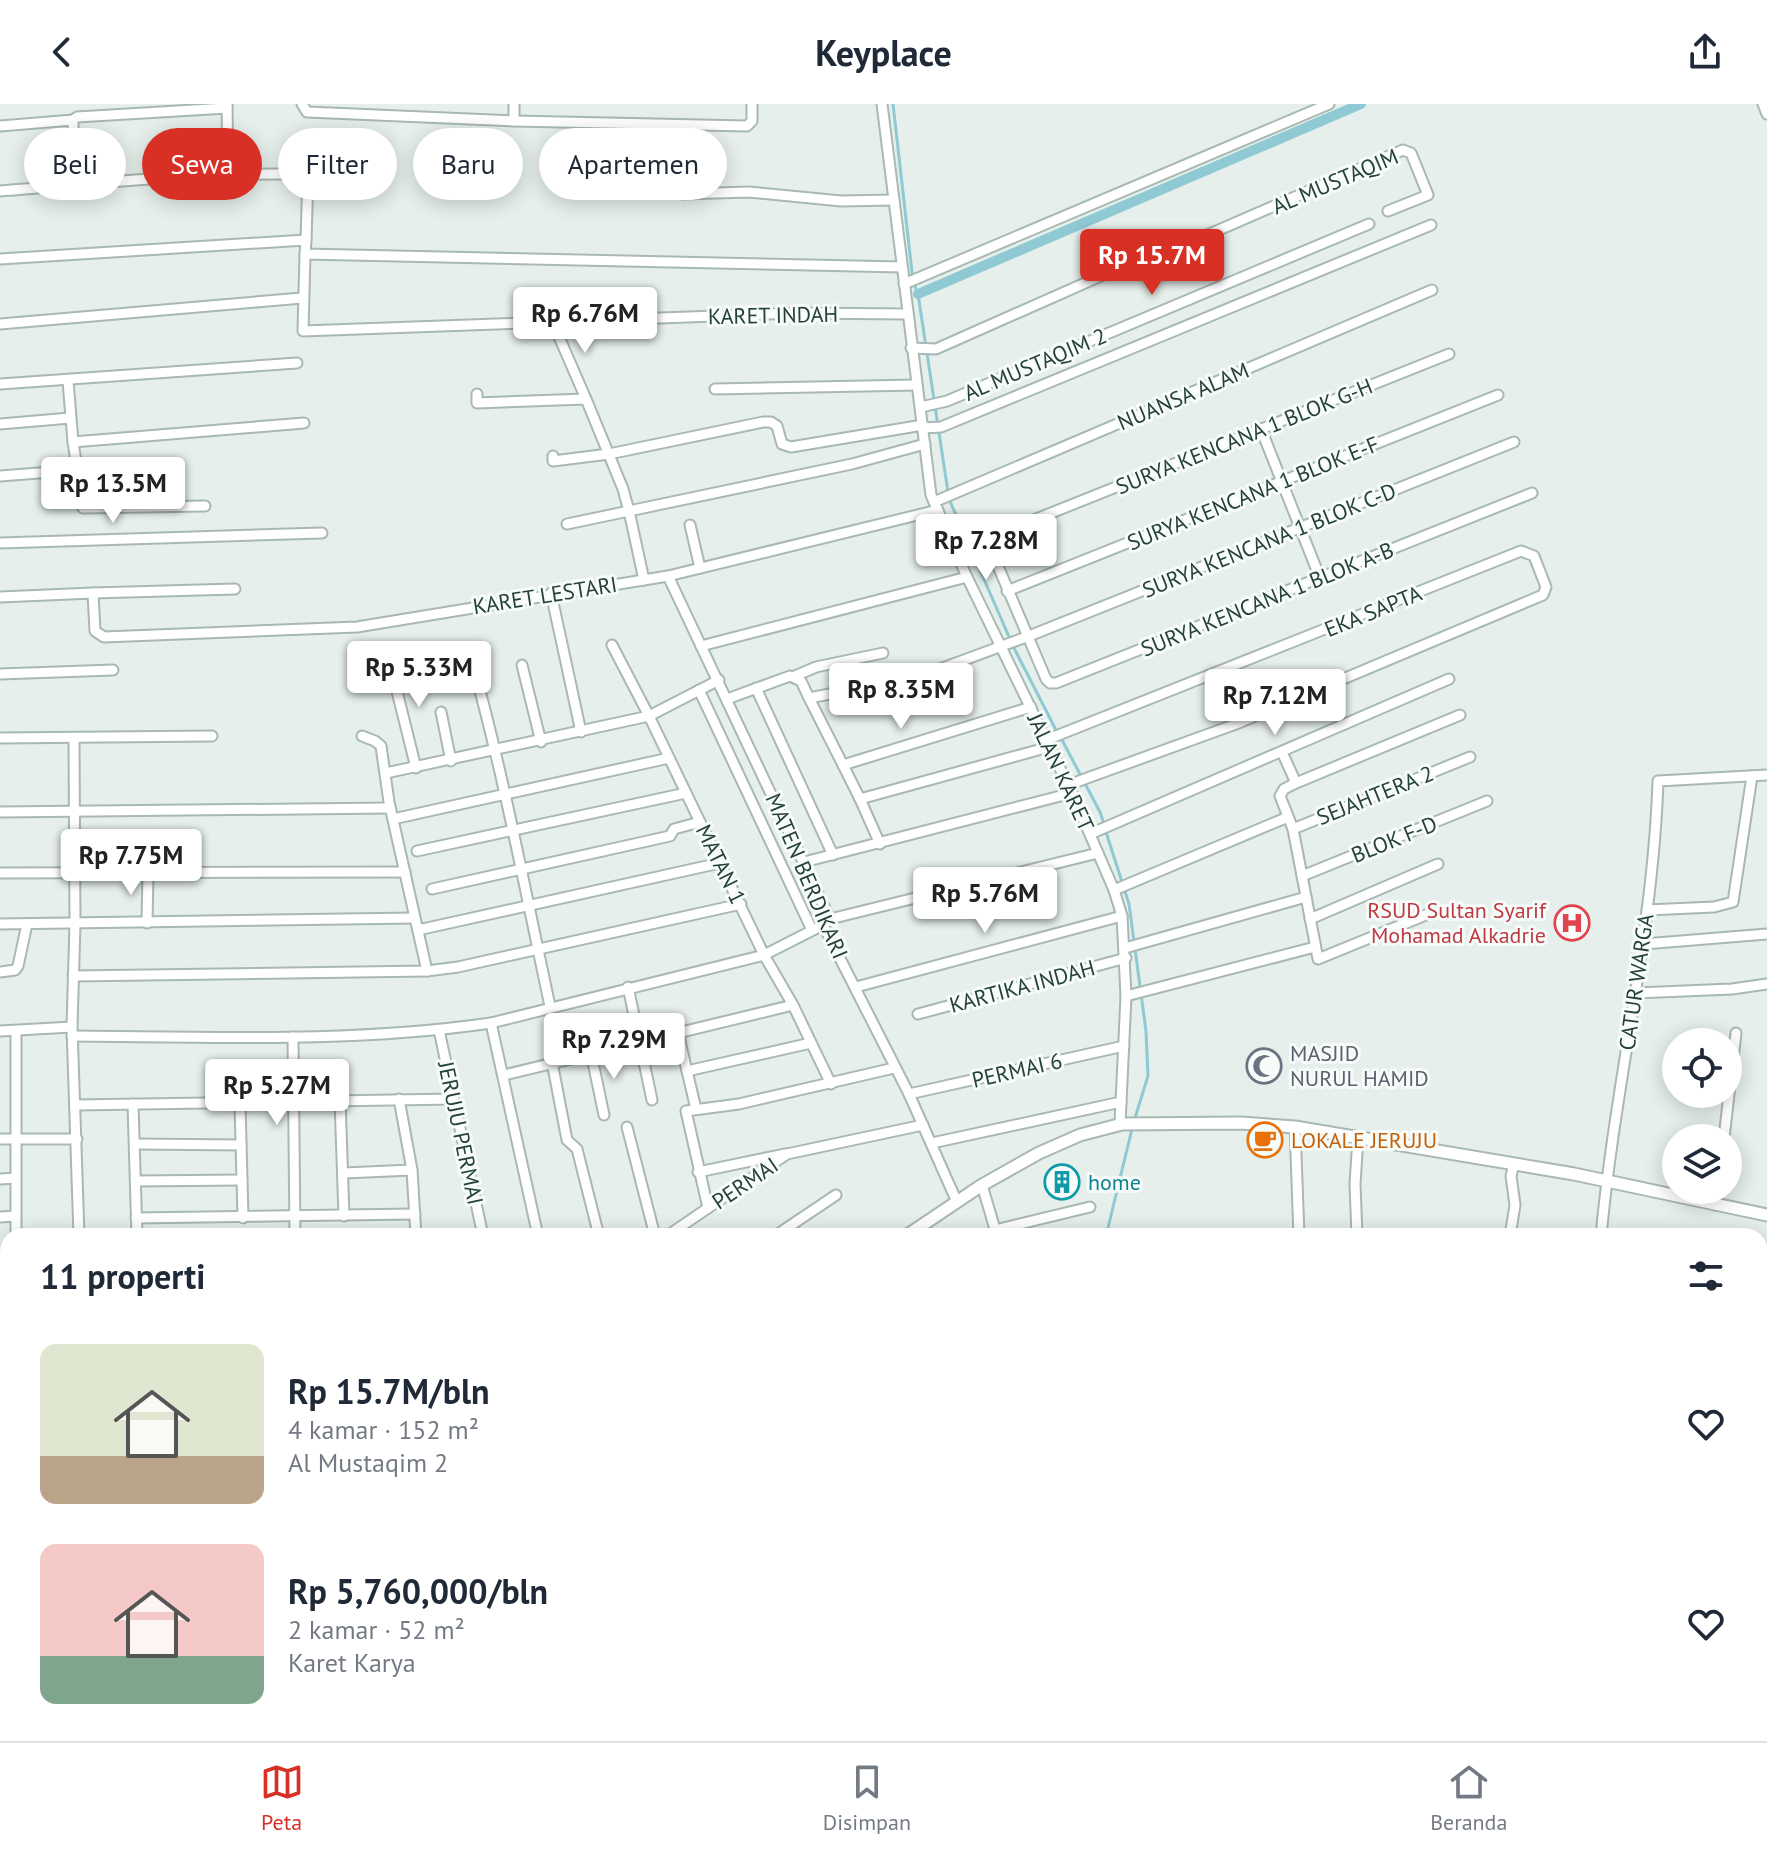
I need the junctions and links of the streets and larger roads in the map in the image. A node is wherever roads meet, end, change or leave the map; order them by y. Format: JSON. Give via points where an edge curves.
{"nodes":[{"id":1,"x":302,"y":104,"type":"edge"},
{"id":2,"x":514,"y":104,"type":"edge"},
{"id":3,"x":752,"y":104,"type":"edge"},
{"id":4,"x":882,"y":104,"type":"edge"},
{"id":5,"x":1329,"y":104,"type":"edge"},
{"id":6,"x":1763,"y":104,"type":"edge"},
{"id":7,"x":227,"y":106,"type":"edge"},
{"id":8,"x":1767,"y":114,"type":"edge"},
{"id":9,"x":73,"y":120,"type":"junction"},
{"id":10,"x":514,"y":121,"type":"junction"},
{"id":11,"x":0,"y":126,"type":"edge"},
{"id":12,"x":73,"y":128,"type":"edge"},
{"id":13,"x":227,"y":128,"type":"edge"},
{"id":14,"x":24,"y":189,"type":"edge"},
{"id":15,"x":0,"y":191,"type":"edge"},
{"id":16,"x":727,"y":193,"type":"edge"},
{"id":17,"x":307,"y":200,"type":"edge"},
{"id":18,"x":894,"y":200,"type":"junction"},
{"id":19,"x":1388,"y":211,"type":"dead end"},
{"id":20,"x":1369,"y":224,"type":"dead end"},
{"id":21,"x":1431,"y":225,"type":"dead end"},
{"id":22,"x":306,"y":240,"type":"junction"},
{"id":23,"x":305,"y":254,"type":"junction"},
{"id":24,"x":0,"y":259,"type":"edge"},
{"id":25,"x":902,"y":267,"type":"junction"},
{"id":26,"x":906,"y":283,"type":"junction"},
{"id":27,"x":1432,"y":290,"type":"dead end"},
{"id":28,"x":302,"y":298,"type":"junction"},
{"id":29,"x":907,"y":314,"type":"junction"},
{"id":30,"x":553,"y":323,"type":"junction"},
{"id":31,"x":0,"y":324,"type":"edge"},
{"id":32,"x":914,"y":348,"type":"junction"},
{"id":33,"x":1449,"y":354,"type":"dead end"},
{"id":34,"x":297,"y":363,"type":"dead end"},
{"id":35,"x":68,"y":381,"type":"junction"},
{"id":36,"x":0,"y":384,"type":"edge"},
{"id":37,"x":916,"y":385,"type":"junction"},
{"id":38,"x":715,"y":389,"type":"dead end"},
{"id":39,"x":477,"y":394,"type":"dead end"},
{"id":40,"x":1498,"y":395,"type":"dead end"},
{"id":41,"x":586,"y":399,"type":"junction"},
{"id":42,"x":924,"y":407,"type":"junction"},
{"id":43,"x":70,"y":418,"type":"junction"},
{"id":44,"x":304,"y":423,"type":"dead end"},
{"id":45,"x":0,"y":424,"type":"edge"},
{"id":46,"x":924,"y":427,"type":"junction"},
{"id":47,"x":1261,"y":429,"type":"junction"},
{"id":48,"x":73,"y":442,"type":"junction"},
{"id":49,"x":1514,"y":442,"type":"dead end"},
{"id":50,"x":925,"y":444,"type":"junction"},
{"id":51,"x":609,"y":454,"type":"junction"},
{"id":52,"x":553,"y":456,"type":"dead end"},
{"id":53,"x":77,"y":470,"type":"junction"},
{"id":54,"x":0,"y":476,"type":"edge"},
{"id":55,"x":1281,"y":481,"type":"junction"},
{"id":56,"x":1532,"y":493,"type":"dead end"},
{"id":57,"x":937,"y":504,"type":"junction"},
{"id":58,"x":205,"y":506,"type":"dead end"},
{"id":59,"x":629,"y":511,"type":"junction"},
{"id":60,"x":567,"y":524,"type":"dead end"},
{"id":61,"x":690,"y":525,"type":"dead end"},
{"id":62,"x":1300,"y":528,"type":"junction"},
{"id":63,"x":322,"y":533,"type":"dead end"},
{"id":64,"x":994,"y":535,"type":"joint"},
{"id":65,"x":0,"y":543,"type":"edge"},
{"id":66,"x":700,"y":568,"type":"junction"},
{"id":67,"x":668,"y":576,"type":"junction"},
{"id":68,"x":967,"y":577,"type":"junction"},
{"id":69,"x":1320,"y":578,"type":"junction"},
{"id":70,"x":644,"y":580,"type":"junction"},
{"id":71,"x":235,"y":589,"type":"dead end"},
{"id":72,"x":1007,"y":591,"type":"junction"},
{"id":73,"x":93,"y":593,"type":"junction"},
{"id":74,"x":551,"y":593,"type":"junction"},
{"id":75,"x":0,"y":597,"type":"edge"},
{"id":76,"x":1027,"y":637,"type":"junction"},
{"id":77,"x":612,"y":645,"type":"dead end"},
{"id":78,"x":1005,"y":645,"type":"junction"},
{"id":79,"x":701,"y":646,"type":"junction"},
{"id":80,"x":883,"y":653,"type":"dead end"},
{"id":81,"x":389,"y":659,"type":"dead end"},
{"id":82,"x":522,"y":665,"type":"dead end"},
{"id":83,"x":113,"y":670,"type":"dead end"},
{"id":84,"x":475,"y":672,"type":"dead end"},
{"id":85,"x":0,"y":674,"type":"edge"},
{"id":86,"x":795,"y":676,"type":"junction"},
{"id":87,"x":1449,"y":679,"type":"dead end"},
{"id":88,"x":719,"y":680,"type":"junction"},
{"id":89,"x":756,"y":688,"type":"junction"},
{"id":90,"x":699,"y":690,"type":"junction"},
{"id":91,"x":809,"y":698,"type":"junction"},
{"id":92,"x":727,"y":699,"type":"junction"},
{"id":93,"x":1031,"y":707,"type":"junction"},
{"id":94,"x":441,"y":712,"type":"dead end"},
{"id":95,"x":1460,"y":715,"type":"dead end"},
{"id":96,"x":649,"y":716,"type":"junction"},
{"id":97,"x":581,"y":732,"type":"junction"},
{"id":98,"x":212,"y":736,"type":"dead end"},
{"id":99,"x":362,"y":736,"type":"dead end"},
{"id":100,"x":0,"y":738,"type":"edge"},
{"id":101,"x":74,"y":738,"type":"junction"},
{"id":102,"x":541,"y":742,"type":"junction"},
{"id":103,"x":1049,"y":742,"type":"junction"},
{"id":104,"x":498,"y":751,"type":"junction"},
{"id":105,"x":1282,"y":752,"type":"junction"},
{"id":106,"x":1470,"y":757,"type":"dead end"},
{"id":107,"x":669,"y":758,"type":"junction"},
{"id":108,"x":451,"y":761,"type":"junction"},
{"id":109,"x":843,"y":765,"type":"junction"},
{"id":110,"x":416,"y":768,"type":"junction"},
{"id":111,"x":386,"y":773,"type":"junction"},
{"id":112,"x":1767,"y":775,"type":"edge"},
{"id":113,"x":1752,"y":776,"type":"junction"},
{"id":114,"x":1296,"y":783,"type":"junction"},
{"id":115,"x":1072,"y":787,"type":"junction"},
{"id":116,"x":686,"y":793,"type":"junction"},
{"id":117,"x":504,"y":796,"type":"junction"},
{"id":118,"x":860,"y":799,"type":"junction"},
{"id":119,"x":1487,"y":801,"type":"dead end"},
{"id":120,"x":0,"y":812,"type":"edge"},
{"id":121,"x":74,"y":812,"type":"junction"},
{"id":122,"x":391,"y":814,"type":"junction"},
{"id":123,"x":1288,"y":817,"type":"junction"},
{"id":124,"x":700,"y":822,"type":"junction"},
{"id":125,"x":1293,"y":829,"type":"junction"},
{"id":126,"x":512,"y":832,"type":"junction"},
{"id":127,"x":1092,"y":833,"type":"junction"},
{"id":128,"x":880,"y":844,"type":"junction"},
{"id":129,"x":417,"y":851,"type":"dead end"},
{"id":130,"x":1098,"y":853,"type":"junction"},
{"id":131,"x":833,"y":855,"type":"junction"},
{"id":132,"x":804,"y":862,"type":"junction"},
{"id":133,"x":720,"y":863,"type":"junction"},
{"id":134,"x":1438,"y":864,"type":"dead end"},
{"id":135,"x":520,"y":870,"type":"junction"},
{"id":136,"x":73,"y":872,"type":"junction"},
{"id":137,"x":148,"y":872,"type":"junction"},
{"id":138,"x":405,"y":872,"type":"junction"},
{"id":139,"x":0,"y":873,"type":"edge"},
{"id":140,"x":1302,"y":876,"type":"junction"},
{"id":141,"x":432,"y":889,"type":"dead end"},
{"id":142,"x":1117,"y":889,"type":"junction"},
{"id":143,"x":1306,"y":897,"type":"junction"},
{"id":144,"x":741,"y":904,"type":"junction"},
{"id":145,"x":528,"y":905,"type":"junction"},
{"id":146,"x":1438,"y":910,"type":"dead end"},
{"id":147,"x":1647,"y":910,"type":"junction"},
{"id":148,"x":1122,"y":916,"type":"junction"},
{"id":149,"x":415,"y":918,"type":"junction"},
{"id":150,"x":1310,"y":919,"type":"junction"},
{"id":151,"x":826,"y":922,"type":"junction"},
{"id":152,"x":147,"y":923,"type":"junction"},
{"id":153,"x":0,"y":924,"type":"edge"},
{"id":154,"x":27,"y":924,"type":"junction"},
{"id":155,"x":75,"y":924,"type":"junction"},
{"id":156,"x":418,"y":930,"type":"junction"},
{"id":157,"x":812,"y":930,"type":"junction"},
{"id":158,"x":1767,"y":934,"type":"edge"},
{"id":159,"x":1644,"y":944,"type":"junction"},
{"id":160,"x":1315,"y":947,"type":"junction"},
{"id":161,"x":537,"y":949,"type":"junction"},
{"id":162,"x":1126,"y":951,"type":"junction"},
{"id":163,"x":764,"y":955,"type":"junction"},
{"id":164,"x":427,"y":971,"type":"junction"},
{"id":165,"x":0,"y":972,"type":"edge"},
{"id":166,"x":73,"y":976,"type":"junction"},
{"id":167,"x":1767,"y":984,"type":"edge"},
{"id":168,"x":628,"y":987,"type":"junction"},
{"id":169,"x":856,"y":987,"type":"junction"},
{"id":170,"x":1636,"y":993,"type":"junction"},
{"id":171,"x":1129,"y":995,"type":"junction"},
{"id":172,"x":793,"y":1005,"type":"junction"},
{"id":173,"x":550,"y":1006,"type":"junction"},
{"id":174,"x":918,"y":1014,"type":"dead end"},
{"id":175,"x":491,"y":1023,"type":"junction"},
{"id":176,"x":439,"y":1030,"type":"junction"},
{"id":177,"x":0,"y":1031,"type":"edge"},
{"id":178,"x":16,"y":1031,"type":"junction"},
{"id":179,"x":72,"y":1032,"type":"junction"},
{"id":180,"x":678,"y":1033,"type":"junction"},
{"id":181,"x":293,"y":1037,"type":"junction"},
{"id":182,"x":639,"y":1042,"type":"junction"},
{"id":183,"x":811,"y":1043,"type":"junction"},
{"id":184,"x":1124,"y":1046,"type":"junction"},
{"id":185,"x":591,"y":1053,"type":"junction"},
{"id":186,"x":552,"y":1062,"type":"junction"},
{"id":187,"x":894,"y":1068,"type":"junction"},
{"id":188,"x":687,"y":1071,"type":"junction"},
{"id":189,"x":504,"y":1075,"type":"junction"},
{"id":190,"x":831,"y":1084,"type":"junction"},
{"id":191,"x":909,"y":1094,"type":"junction"},
{"id":192,"x":399,"y":1099,"type":"junction"},
{"id":193,"x":454,"y":1099,"type":"junction"},
{"id":194,"x":340,"y":1100,"type":"junction"},
{"id":195,"x":652,"y":1100,"type":"dead end"},
{"id":196,"x":294,"y":1101,"type":"junction"},
{"id":197,"x":1121,"y":1102,"type":"junction"},
{"id":198,"x":133,"y":1104,"type":"junction"},
{"id":199,"x":240,"y":1104,"type":"junction"},
{"id":200,"x":75,"y":1105,"type":"junction"},
{"id":201,"x":696,"y":1109,"type":"junction"},
{"id":202,"x":604,"y":1115,"type":"dead end"},
{"id":203,"x":1121,"y":1124,"type":"junction"},
{"id":204,"x":923,"y":1125,"type":"junction"},
{"id":205,"x":627,"y":1127,"type":"dead end"},
{"id":206,"x":1295,"y":1127,"type":"junction"},
{"id":207,"x":1358,"y":1137,"type":"junction"},
{"id":208,"x":0,"y":1139,"type":"edge"},
{"id":209,"x":15,"y":1139,"type":"junction"},
{"id":210,"x":77,"y":1139,"type":"junction"},
{"id":211,"x":932,"y":1143,"type":"junction"},
{"id":212,"x":135,"y":1144,"type":"junction"},
{"id":213,"x":241,"y":1145,"type":"junction"},
{"id":214,"x":787,"y":1154,"type":"junction"},
{"id":215,"x":1514,"y":1164,"type":"junction"},
{"id":216,"x":412,"y":1170,"type":"junction"},
{"id":217,"x":698,"y":1172,"type":"junction"},
{"id":218,"x":344,"y":1173,"type":"junction"},
{"id":219,"x":15,"y":1178,"type":"junction"},
{"id":220,"x":0,"y":1179,"type":"edge"},
{"id":221,"x":242,"y":1180,"type":"junction"},
{"id":222,"x":136,"y":1181,"type":"junction"},
{"id":223,"x":1605,"y":1181,"type":"junction"},
{"id":224,"x":982,"y":1185,"type":"junction"},
{"id":225,"x":836,"y":1195,"type":"dead end"},
{"id":226,"x":957,"y":1202,"type":"junction"},
{"id":227,"x":1715,"y":1205,"type":"joint"},
{"id":228,"x":1090,"y":1207,"type":"dead end"},
{"id":229,"x":708,"y":1208,"type":"junction"},
{"id":230,"x":415,"y":1214,"type":"junction"},
{"id":231,"x":1767,"y":1215,"type":"edge"},
{"id":232,"x":15,"y":1216,"type":"junction"},
{"id":233,"x":344,"y":1216,"type":"junction"},
{"id":234,"x":0,"y":1217,"type":"edge"},
{"id":235,"x":294,"y":1217,"type":"junction"},
{"id":236,"x":136,"y":1218,"type":"junction"},
{"id":237,"x":243,"y":1218,"type":"junction"},
{"id":238,"x":16,"y":1228,"type":"edge"},
{"id":239,"x":79,"y":1228,"type":"edge"},
{"id":240,"x":137,"y":1228,"type":"edge"},
{"id":241,"x":295,"y":1228,"type":"edge"},
{"id":242,"x":416,"y":1228,"type":"edge"},
{"id":243,"x":481,"y":1228,"type":"edge"},
{"id":244,"x":536,"y":1228,"type":"edge"},
{"id":245,"x":597,"y":1228,"type":"edge"},
{"id":246,"x":653,"y":1228,"type":"edge"},
{"id":247,"x":679,"y":1228,"type":"edge"},
{"id":248,"x":787,"y":1228,"type":"edge"},
{"id":249,"x":918,"y":1228,"type":"edge"},
{"id":250,"x":995,"y":1228,"type":"edge"},
{"id":251,"x":1014,"y":1228,"type":"edge"},
{"id":252,"x":1299,"y":1228,"type":"edge"},
{"id":253,"x":1357,"y":1228,"type":"edge"},
{"id":254,"x":1511,"y":1228,"type":"edge"},
{"id":255,"x":1602,"y":1228,"type":"edge"}],
"edges":[{"from":1,"to":10,"type":"street","via":[[307,112]]},
{"from":2,"to":10,"type":"street"},
{"from":3,"to":10,"type":"street","via":[[747,126]]},
{"from":4,"to":18,"type":"street","name":"JALAN KARET"},
{"from":5,"to":26,"type":"street"},
{"from":6,"to":8,"type":"street"},
{"from":7,"to":9,"type":"street","via":[[93,114]]},
{"from":7,"to":13,"type":"street"},
{"from":9,"to":11,"type":"street"},
{"from":9,"to":12,"type":"street"},
{"from":14,"to":15,"type":"street"},
{"from":16,"to":18,"type":"street"},
{"from":17,"to":22,"type":"street"},
{"from":18,"to":25,"type":"street","name":"JALAN KARET"},
{"from":19,"to":32,"type":"street","name":"AL MUSTAQIM","via":[[1428,195],[1411,153],[1403,150],[936,349]]},
{"from":20,"to":42,"type":"street","name":"AL MUSTAQIM 2"},
{"from":21,"to":46,"type":"street","via":[[941,427]]},
{"from":22,"to":23,"type":"street"},
{"from":22,"to":24,"type":"street"},
{"from":23,"to":25,"type":"street"},
{"from":23,"to":28,"type":"street"},
{"from":25,"to":26,"type":"street","name":"JALAN KARET"},
{"from":26,"to":29,"type":"street","name":"JALAN KARET"},
{"from":27,"to":57,"type":"street","name":"NUANSA ALAM"},
{"from":28,"to":30,"type":"street","name":"KARET INDAH","via":[[303,331]]},
{"from":28,"to":31,"type":"street"},
{"from":29,"to":30,"type":"street","name":"KARET INDAH"},
{"from":29,"to":32,"type":"street","name":"JALAN KARET"},
{"from":30,"to":41,"type":"street"},
{"from":32,"to":37,"type":"street","name":"JALAN KARET"},
{"from":33,"to":47,"type":"street","name":"SURYA KENCANA 1 BLOK G-H"},
{"from":34,"to":35,"type":"street"},
{"from":35,"to":36,"type":"street"},
{"from":35,"to":43,"type":"street"},
{"from":37,"to":38,"type":"street"},
{"from":37,"to":42,"type":"street","name":"JALAN KARET"},
{"from":39,"to":41,"type":"street","via":[[477,403]]},
{"from":40,"to":55,"type":"street","name":"SURYA KENCANA 1 BLOK E-F"},
{"from":41,"to":51,"type":"street"},
{"from":42,"to":46,"type":"street","name":"JALAN KARET"},
{"from":43,"to":45,"type":"street"},
{"from":43,"to":48,"type":"street"},
{"from":44,"to":48,"type":"street"},
{"from":46,"to":50,"type":"street","name":"JALAN KARET"},
{"from":46,"to":51,"type":"street","via":[[791,447],[782,444],[771,422]]},
{"from":47,"to":55,"type":"street"},
{"from":47,"to":64,"type":"street","name":"SURYA KENCANA 1 BLOK G-H"},
{"from":48,"to":53,"type":"street"},
{"from":49,"to":62,"type":"street","name":"SURYA KENCANA 1 BLOK C-D"},
{"from":50,"to":57,"type":"street","name":"JALAN KARET","via":[[929,485]]},
{"from":50,"to":59,"type":"street"},
{"from":51,"to":52,"type":"street","via":[[553,461]]},
{"from":51,"to":59,"type":"street"},
{"from":53,"to":54,"type":"street"},
{"from":53,"to":58,"type":"street","via":[[83,508]]},
{"from":55,"to":62,"type":"street"},
{"from":55,"to":72,"type":"street","name":"SURYA KENCANA 1 BLOK E-F"},
{"from":56,"to":69,"type":"street","name":"SURYA KENCANA 1 BLOK A-B"},
{"from":57,"to":66,"type":"street","name":"KARET LESTARI"},
{"from":57,"to":68,"type":"street","name":"JALAN KARET"},
{"from":59,"to":60,"type":"street"},
{"from":59,"to":70,"type":"street"},
{"from":61,"to":66,"type":"street"},
{"from":62,"to":69,"type":"street"},
{"from":62,"to":76,"type":"street","name":"SURYA KENCANA 1 BLOK C-D"},
{"from":63,"to":65,"type":"street"},
{"from":64,"to":72,"type":"street","name":"SURYA KENCANA 1 BLOK A-B","via":[[989,545]]},
{"from":66,"to":67,"type":"street","name":"KARET LESTARI"},
{"from":67,"to":70,"type":"street","name":"KARET LESTARI"},
{"from":67,"to":79,"type":"street","name":"MATEN BERDIKARI"},
{"from":68,"to":78,"type":"street","name":"JALAN KARET"},
{"from":68,"to":79,"type":"street"},
{"from":69,"to":76,"type":"street","name":"SURYA KENCANA 1 BLOK A-B","via":[[1056,683],[1046,679]]},
{"from":70,"to":74,"type":"street","name":"KARET LESTARI"},
{"from":71,"to":73,"type":"street"},
{"from":72,"to":76,"type":"street","name":"SURYA KENCANA 1 BLOK A-B"},
{"from":73,"to":74,"type":"street","name":"KARET LESTARI","via":[[95,631],[104,637],[340,629]]},
{"from":73,"to":75,"type":"street"},
{"from":74,"to":97,"type":"street"},
{"from":76,"to":78,"type":"street","name":"SURYA KENCANA 1 BLOK C-D"},
{"from":77,"to":96,"type":"street","name":"MATAN 1"},
{"from":78,"to":91,"type":"street","name":"SURYA KENCANA 1 BLOK C-D","via":[[918,677]]},
{"from":78,"to":93,"type":"street","name":"JALAN KARET"},
{"from":79,"to":88,"type":"street","name":"MATEN BERDIKARI"},
{"from":80,"to":86,"type":"street"},
{"from":81,"to":110,"type":"street"},
{"from":82,"to":102,"type":"street"},
{"from":83,"to":85,"type":"street"},
{"from":84,"to":104,"type":"street"},
{"from":86,"to":89,"type":"street"},
{"from":86,"to":91,"type":"street"},
{"from":87,"to":105,"type":"street"},
{"from":88,"to":90,"type":"street"},
{"from":88,"to":92,"type":"street","name":"MATEN BERDIKARI"},
{"from":89,"to":92,"type":"street"},
{"from":89,"to":131,"type":"street"},
{"from":90,"to":96,"type":"street"},
{"from":90,"to":157,"type":"street"},
{"from":91,"to":109,"type":"street"},
{"from":92,"to":132,"type":"street","name":"MATEN BERDIKARI"},
{"from":93,"to":103,"type":"street","name":"JALAN KARET"},
{"from":93,"to":109,"type":"street"},
{"from":94,"to":108,"type":"street"},
{"from":95,"to":114,"type":"street","name":"SEJAHTERA 2"},
{"from":96,"to":97,"type":"street"},
{"from":96,"to":107,"type":"street","name":"MATAN 1"},
{"from":97,"to":102,"type":"street"},
{"from":98,"to":101,"type":"street"},
{"from":99,"to":111,"type":"street","via":[[381,746]]},
{"from":100,"to":101,"type":"street"},
{"from":101,"to":121,"type":"street"},
{"from":102,"to":104,"type":"street"},
{"from":103,"to":115,"type":"street","name":"JALAN KARET"},
{"from":103,"to":115,"type":"street","name":"EKA SAPTA","via":[[1521,551],[1534,556],[1546,587],[1543,595]]},
{"from":103,"to":118,"type":"street","name":"EKA SAPTA"},
{"from":104,"to":108,"type":"street"},
{"from":104,"to":117,"type":"street"},
{"from":105,"to":114,"type":"street"},
{"from":105,"to":127,"type":"street"},
{"from":106,"to":125,"type":"street","name":"SEJAHTERA 2"},
{"from":107,"to":116,"type":"street","name":"MATAN 1"},
{"from":107,"to":117,"type":"street"},
{"from":108,"to":110,"type":"street"},
{"from":109,"to":118,"type":"street"},
{"from":110,"to":111,"type":"street"},
{"from":111,"to":122,"type":"street"},
{"from":112,"to":113,"type":"street"},
{"from":113,"to":147,"type":"street","via":[[1733,902]]},
{"from":113,"to":147,"type":"street","name":"CATUR WARGA","via":[[1658,781]]},
{"from":114,"to":123,"type":"street","name":"SEJAHTERA 2","via":[[1281,792]]},
{"from":115,"to":127,"type":"street","name":"JALAN KARET"},
{"from":115,"to":128,"type":"street"},
{"from":116,"to":124,"type":"street","name":"MATAN 1"},
{"from":116,"to":126,"type":"street"},
{"from":117,"to":122,"type":"street"},
{"from":117,"to":126,"type":"street"},
{"from":118,"to":128,"type":"street"},
{"from":119,"to":140,"type":"street","name":"BLOK F-D"},
{"from":120,"to":121,"type":"street"},
{"from":121,"to":122,"type":"street"},
{"from":121,"to":136,"type":"street"},
{"from":122,"to":138,"type":"street"},
{"from":123,"to":125,"type":"street","name":"SEJAHTERA 2"},
{"from":123,"to":142,"type":"street","name":"SEJAHTERA 2"},
{"from":124,"to":133,"type":"street","name":"MATAN 1"},
{"from":124,"to":135,"type":"street","via":[[674,829],[670,836]]},
{"from":125,"to":140,"type":"street"},
{"from":126,"to":129,"type":"street"},
{"from":126,"to":135,"type":"street"},
{"from":127,"to":130,"type":"street","name":"JALAN KARET"},
{"from":128,"to":131,"type":"street"},
{"from":130,"to":142,"type":"street","name":"JALAN KARET"},
{"from":130,"to":151,"type":"street"},
{"from":131,"to":132,"type":"street"},
{"from":132,"to":151,"type":"street","name":"MATEN BERDIKARI"},
{"from":133,"to":144,"type":"street","name":"MATAN 1"},
{"from":133,"to":145,"type":"street"},
{"from":134,"to":150,"type":"street"},
{"from":135,"to":141,"type":"street"},
{"from":135,"to":145,"type":"street"},
{"from":136,"to":137,"type":"street"},
{"from":136,"to":139,"type":"street"},
{"from":136,"to":155,"type":"street"},
{"from":137,"to":138,"type":"street"},
{"from":137,"to":152,"type":"street"},
{"from":138,"to":149,"type":"street"},
{"from":140,"to":143,"type":"street"},
{"from":142,"to":148,"type":"street","name":"JALAN KARET"},
{"from":143,"to":150,"type":"street"},
{"from":143,"to":162,"type":"street","name":"KARTIKA INDAH"},
{"from":144,"to":161,"type":"street"},
{"from":144,"to":163,"type":"street","name":"MATAN 1"},
{"from":145,"to":156,"type":"street"},
{"from":145,"to":161,"type":"street"},
{"from":146,"to":160,"type":"street","via":[[1321,959]]},
{"from":147,"to":159,"type":"street","name":"CATUR WARGA"},
{"from":148,"to":162,"type":"street","name":"JALAN KARET"},
{"from":148,"to":169,"type":"street"},
{"from":149,"to":152,"type":"street"},
{"from":149,"to":156,"type":"street"},
{"from":150,"to":160,"type":"street"},
{"from":151,"to":157,"type":"street"},
{"from":151,"to":169,"type":"street","name":"MATEN BERDIKARI"},
{"from":152,"to":155,"type":"street"},
{"from":153,"to":154,"type":"street"},
{"from":154,"to":155,"type":"street"},
{"from":154,"to":165,"type":"street","via":[[18,966]]},
{"from":155,"to":166,"type":"street"},
{"from":156,"to":164,"type":"street"},
{"from":157,"to":163,"type":"street"},
{"from":158,"to":159,"type":"street"},
{"from":159,"to":170,"type":"street","name":"CATUR WARGA"},
{"from":160,"to":171,"type":"street"},
{"from":161,"to":164,"type":"street"},
{"from":161,"to":173,"type":"street"},
{"from":162,"to":171,"type":"street","name":"JALAN KARET"},
{"from":162,"to":174,"type":"street","name":"KARTIKA INDAH"},
{"from":163,"to":168,"type":"street"},
{"from":163,"to":172,"type":"street","name":"MATAN 1"},
{"from":164,"to":166,"type":"street"},
{"from":166,"to":179,"type":"street"},
{"from":167,"to":170,"type":"street"},
{"from":168,"to":173,"type":"street"},
{"from":168,"to":182,"type":"street"},
{"from":169,"to":187,"type":"street","name":"MATEN BERDIKARI"},
{"from":170,"to":223,"type":"street","name":"CATUR WARGA"},
{"from":171,"to":184,"type":"street","name":"JALAN KARET"},
{"from":172,"to":180,"type":"street"},
{"from":172,"to":183,"type":"street","name":"MATAN 1"},
{"from":173,"to":175,"type":"street"},
{"from":175,"to":176,"type":"street"},
{"from":175,"to":189,"type":"street"},
{"from":176,"to":181,"type":"street"},
{"from":176,"to":193,"type":"street","name":"JERUJU PERMAI"},
{"from":177,"to":178,"type":"street"},
{"from":178,"to":179,"type":"street"},
{"from":178,"to":209,"type":"street"},
{"from":179,"to":181,"type":"street"},
{"from":179,"to":200,"type":"street"},
{"from":180,"to":182,"type":"street"},
{"from":180,"to":188,"type":"street"},
{"from":181,"to":196,"type":"street"},
{"from":182,"to":185,"type":"street"},
{"from":182,"to":195,"type":"street"},
{"from":183,"to":188,"type":"street"},
{"from":183,"to":190,"type":"street","name":"MATAN 1"},
{"from":184,"to":191,"type":"street","name":"PERMAI 6"},
{"from":184,"to":197,"type":"street","name":"JALAN KARET"},
{"from":185,"to":186,"type":"street"},
{"from":185,"to":202,"type":"street"},
{"from":186,"to":189,"type":"street"},
{"from":186,"to":245,"type":"street","via":[[567,1140],[577,1149]]},
{"from":187,"to":190,"type":"street"},
{"from":187,"to":191,"type":"street","name":"MATEN BERDIKARI"},
{"from":188,"to":201,"type":"street"},
{"from":189,"to":244,"type":"street"},
{"from":190,"to":201,"type":"street"},
{"from":191,"to":204,"type":"street","name":"MATEN BERDIKARI"},
{"from":192,"to":193,"type":"street"},
{"from":192,"to":194,"type":"street"},
{"from":192,"to":216,"type":"street"},
{"from":193,"to":243,"type":"street","name":"JERUJU PERMAI"},
{"from":194,"to":196,"type":"street"},
{"from":194,"to":218,"type":"street"},
{"from":196,"to":199,"type":"street"},
{"from":196,"to":235,"type":"street"},
{"from":197,"to":203,"type":"street","name":"JALAN KARET"},
{"from":197,"to":211,"type":"street"},
{"from":198,"to":199,"type":"street"},
{"from":198,"to":200,"type":"street"},
{"from":198,"to":212,"type":"street"},
{"from":199,"to":213,"type":"street"},
{"from":200,"to":210,"type":"street"},
{"from":201,"to":217,"type":"street","via":[[686,1111]]},
{"from":203,"to":206,"type":"street"},
{"from":203,"to":224,"type":"street","via":[[1059,1143]]},
{"from":204,"to":211,"type":"street","name":"MATEN BERDIKARI"},
{"from":204,"to":214,"type":"street","name":"PERMAI"},
{"from":205,"to":246,"type":"street"},
{"from":206,"to":207,"type":"street"},
{"from":206,"to":252,"type":"street"},
{"from":207,"to":215,"type":"street"},
{"from":207,"to":253,"type":"street"},
{"from":208,"to":209,"type":"street"},
{"from":209,"to":210,"type":"street"},
{"from":209,"to":219,"type":"street"},
{"from":210,"to":239,"type":"street"},
{"from":211,"to":226,"type":"street","name":"MATEN BERDIKARI"},
{"from":212,"to":213,"type":"street"},
{"from":212,"to":222,"type":"street"},
{"from":213,"to":221,"type":"street"},
{"from":214,"to":217,"type":"street"},
{"from":214,"to":229,"type":"street","name":"PERMAI"},
{"from":215,"to":223,"type":"street"},
{"from":215,"to":254,"type":"street"},
{"from":216,"to":218,"type":"street"},
{"from":216,"to":230,"type":"street"},
{"from":217,"to":229,"type":"street"},
{"from":218,"to":233,"type":"street"},
{"from":219,"to":220,"type":"street"},
{"from":219,"to":232,"type":"street"},
{"from":221,"to":222,"type":"street"},
{"from":221,"to":237,"type":"street"},
{"from":222,"to":236,"type":"street"},
{"from":223,"to":227,"type":"street"},
{"from":223,"to":255,"type":"street","name":"CATUR WARGA"},
{"from":224,"to":226,"type":"street"},
{"from":224,"to":250,"type":"street"},
{"from":225,"to":248,"type":"street"},
{"from":226,"to":249,"type":"street"},
{"from":227,"to":231,"type":"street"},
{"from":228,"to":251,"type":"street"},
{"from":229,"to":247,"type":"street","name":"PERMAI"},
{"from":230,"to":233,"type":"street"},
{"from":230,"to":242,"type":"street"},
{"from":232,"to":234,"type":"street"},
{"from":232,"to":238,"type":"street"},
{"from":233,"to":235,"type":"street"},
{"from":235,"to":237,"type":"street"},
{"from":235,"to":241,"type":"street"},
{"from":236,"to":237,"type":"street"},
{"from":236,"to":240,"type":"street"}]}
